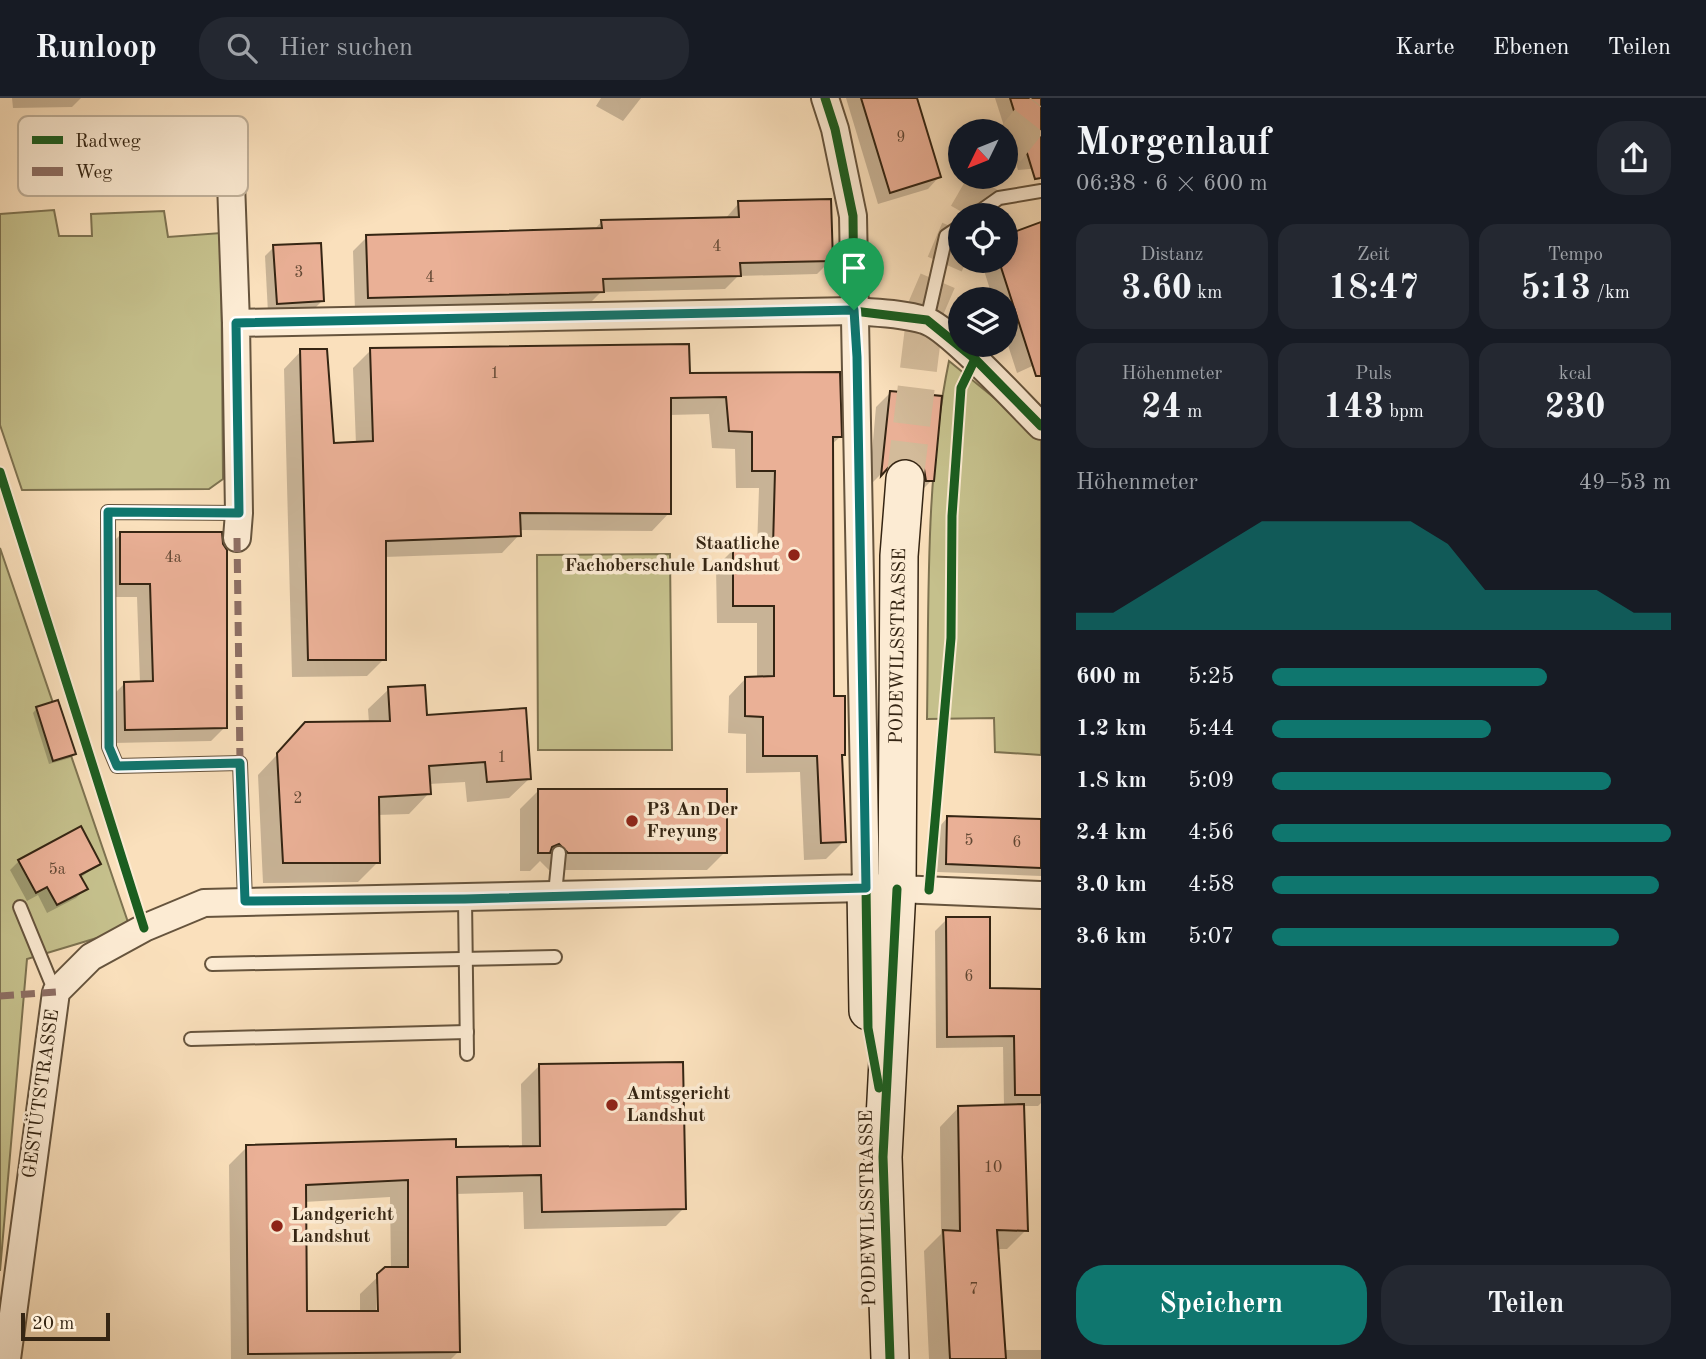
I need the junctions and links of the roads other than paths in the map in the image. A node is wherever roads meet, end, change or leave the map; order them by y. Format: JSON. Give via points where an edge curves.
{"nodes":[{"id":1,"x":825,"y":98,"type":"edge"},
{"id":2,"x":1041,"y":191,"type":"edge"},
{"id":3,"x":231,"y":196,"type":"edge"},
{"id":4,"x":992,"y":203,"type":"edge"},
{"id":5,"x":948,"y":235,"type":"edge"},
{"id":6,"x":854,"y":310,"type":"junction"},
{"id":7,"x":927,"y":320,"type":"junction"},
{"id":8,"x":236,"y":323,"type":"junction"},
{"id":9,"x":1041,"y":426,"type":"edge"},
{"id":10,"x":905,"y":479,"type":"tunnel mouth"},
{"id":11,"x":238,"y":525,"type":"joint"},
{"id":12,"x":559,"y":853,"type":"dead end"},
{"id":13,"x":881,"y":889,"type":"junction"},
{"id":14,"x":555,"y":894,"type":"junction"},
{"id":15,"x":1041,"y":895,"type":"edge"},
{"id":16,"x":465,"y":899,"type":"junction"},
{"id":17,"x":245,"y":901,"type":"junction"},
{"id":18,"x":20,"y":907,"type":"dead end"},
{"id":19,"x":555,"y":957,"type":"dead end"},
{"id":20,"x":466,"y":960,"type":"junction"},
{"id":21,"x":212,"y":964,"type":"dead end"},
{"id":22,"x":56,"y":992,"type":"junction"},
{"id":23,"x":467,"y":1032,"type":"junction"},
{"id":24,"x":191,"y":1039,"type":"dead end"},
{"id":25,"x":467,"y":1054,"type":"dead end"},
{"id":26,"x":7,"y":1359,"type":"edge"},
{"id":27,"x":890,"y":1359,"type":"edge"}],
"edges":[{"from":1,"to":6,"type":"street","via":[[853,216]]},
{"from":2,"to":4,"type":"lane"},
{"from":3,"to":8,"type":"street"},
{"from":5,"to":7,"type":"lane"},
{"from":6,"to":7,"type":"street"},
{"from":6,"to":8,"type":"street"},
{"from":6,"to":13,"type":"street"},
{"from":7,"to":9,"type":"street","via":[[975,359]]},
{"from":8,"to":11,"type":"street"},
{"from":10,"to":13,"type":"main road","name":"PODEWILSSTRASSE"},
{"from":11,"to":17,"type":"lane","via":[[108,512],[109,747],[117,766],[240,763]]},
{"from":12,"to":14,"type":"lane"},
{"from":13,"to":14,"type":"street","name":"GESTÜTSTRASSE"},
{"from":13,"to":15,"type":"street","name":"GESTÜTSTRASSE"},
{"from":13,"to":27,"type":"main road","name":"PODEWILSSTRASSE"},
{"from":14,"to":16,"type":"street","name":"GESTÜTSTRASSE"},
{"from":16,"to":17,"type":"street","name":"GESTÜTSTRASSE"},
{"from":16,"to":20,"type":"lane"},
{"from":17,"to":22,"type":"street","name":"GESTÜTSTRASSE","via":[[204,904],[144,928],[90,957]]},
{"from":18,"to":22,"type":"lane"},
{"from":19,"to":20,"type":"lane"},
{"from":20,"to":21,"type":"lane"},
{"from":20,"to":23,"type":"lane"},
{"from":22,"to":26,"type":"street","name":"GESTÜTSTRASSE"},
{"from":23,"to":24,"type":"lane"},
{"from":23,"to":25,"type":"lane"}]}
